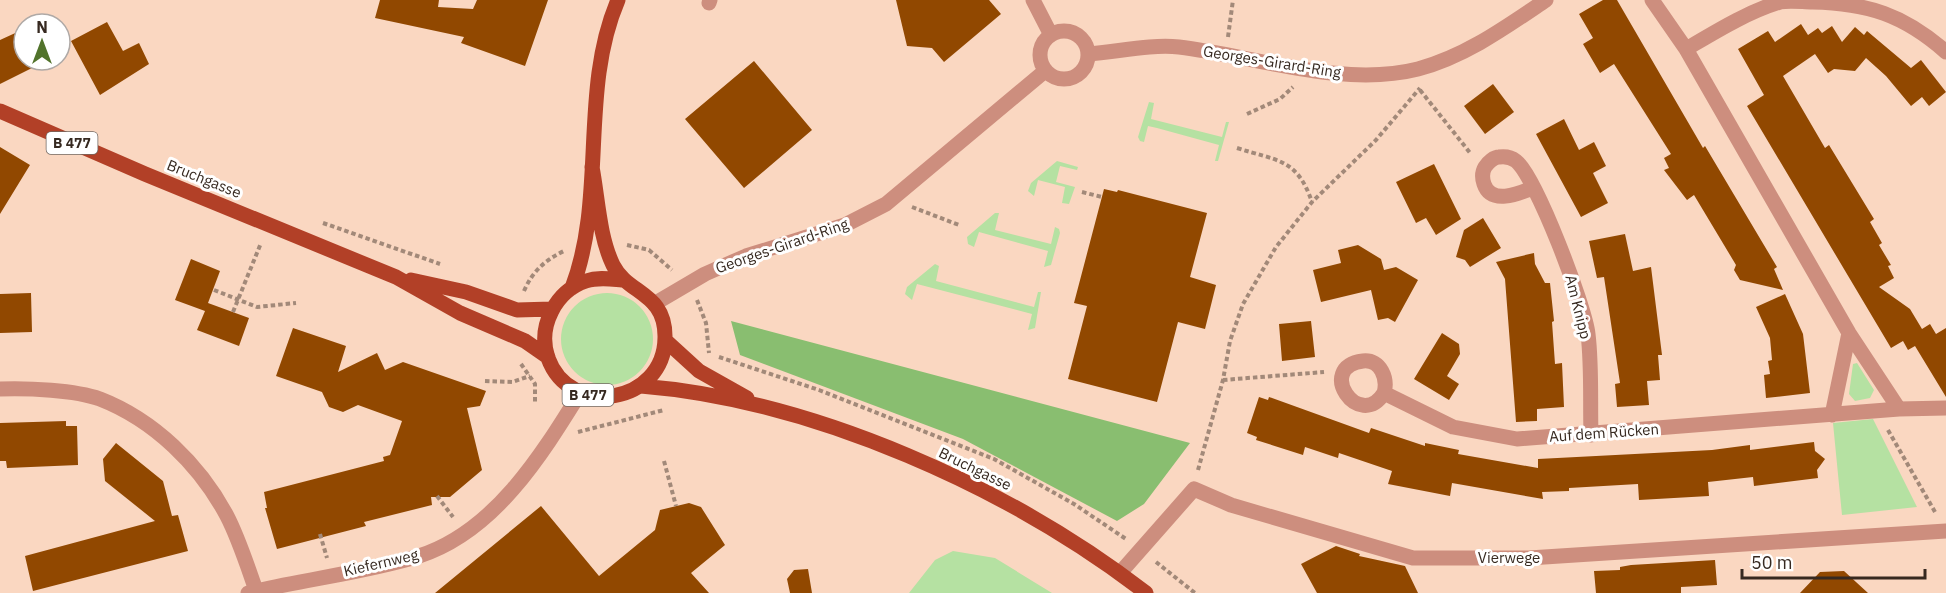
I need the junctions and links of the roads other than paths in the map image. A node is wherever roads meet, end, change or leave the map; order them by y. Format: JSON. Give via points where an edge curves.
{"nodes":[{"id":1,"x":618,"y":0,"type":"edge"},
{"id":2,"x":1034,"y":0,"type":"edge"},
{"id":3,"x":1546,"y":0,"type":"edge"},
{"id":4,"x":1652,"y":0,"type":"edge"},
{"id":5,"x":1051,"y":35,"type":"junction"},
{"id":6,"x":1686,"y":49,"type":"junction"},
{"id":7,"x":1946,"y":52,"type":"edge"},
{"id":8,"x":1088,"y":54,"type":"junction"},
{"id":9,"x":1045,"y":71,"type":"junction"},
{"id":10,"x":0,"y":111,"type":"edge"},
{"id":11,"x":592,"y":167,"type":"junction"},
{"id":12,"x":1532,"y":188,"type":"junction"},
{"id":13,"x":396,"y":277,"type":"junction"},
{"id":14,"x":622,"y":280,"type":"junction"},
{"id":15,"x":572,"y":288,"type":"junction"},
{"id":16,"x":654,"y":304,"type":"junction"},
{"id":17,"x":552,"y":309,"type":"junction"},
{"id":18,"x":1849,"y":333,"type":"junction"},
{"id":19,"x":665,"y":340,"type":"junction"},
{"id":20,"x":548,"y":357,"type":"junction"},
{"id":21,"x":641,"y":386,"type":"junction"},
{"id":22,"x":0,"y":389,"type":"edge"},
{"id":23,"x":580,"y":393,"type":"junction"},
{"id":24,"x":1384,"y":393,"type":"junction"},
{"id":25,"x":1946,"y":408,"type":"edge"},
{"id":26,"x":771,"y":409,"type":"junction"},
{"id":27,"x":1899,"y":409,"type":"junction"},
{"id":28,"x":1832,"y":415,"type":"junction"},
{"id":29,"x":1590,"y":435,"type":"junction"},
{"id":30,"x":1946,"y":531,"type":"edge"},
{"id":31,"x":1120,"y":573,"type":"junction"},
{"id":32,"x":254,"y":592,"type":"edge"},
{"id":33,"x":1146,"y":593,"type":"edge"}],
"edges":[{"from":1,"to":11,"type":"main road","via":[[608,25],[597,87]]},
{"from":2,"to":5,"type":"street"},
{"from":3,"to":8,"type":"street","name":"Georges-Girard-Ring","via":[[1490,38],[1454,57],[1417,69],[1354,74],[1176,47]]},
{"from":4,"to":6,"type":"street"},
{"from":5,"to":8,"type":"street","via":[[1072,32],[1085,43]]},
{"from":5,"to":9,"type":"street","via":[[1041,45],[1039,54]]},
{"from":6,"to":7,"type":"street","via":[[1722,27],[1782,1],[1845,3],[1892,15],[1921,30]]},
{"from":6,"to":18,"type":"street"},
{"from":8,"to":9,"type":"street","via":[[1084,69],[1070,79],[1061,80]]},
{"from":9,"to":16,"type":"street","name":"Georges-Girard-Ring","via":[[891,200],[845,225],[705,273]]},
{"from":10,"to":13,"type":"main road","name":"Bruchgasse","number":"B 477"},
{"from":11,"to":14,"type":"main road","via":[[606,243]]},
{"from":11,"to":15,"type":"main road","via":[[585,244]]},
{"from":12,"to":12,"type":"street","name":"Am Knipp","via":[[1518,162],[1508,156],[1496,156],[1486,165],[1482,178],[1486,189],[1497,196]]},
{"from":12,"to":29,"type":"street","name":"Am Knipp","via":[[1567,264],[1588,333]]},
{"from":13,"to":17,"type":"main road","name":"Bruchgasse","number":"B 477","via":[[466,292],[517,310]]},
{"from":13,"to":20,"type":"main road","name":"Bruchgasse","number":"B 477","via":[[460,314],[525,341]]},
{"from":14,"to":15,"type":"main road","number":"B 477","via":[[596,279]]},
{"from":14,"to":16,"type":"main road"},
{"from":15,"to":17,"type":"main road","number":"B 477"},
{"from":16,"to":19,"type":"main road","number":"B 477","via":[[661,315]]},
{"from":17,"to":20,"type":"main road","number":"B 477","via":[[544,341]]},
{"from":18,"to":27,"type":"street"},
{"from":18,"to":28,"type":"street"},
{"from":19,"to":21,"type":"main road","number":"B 477","via":[[654,373]]},
{"from":19,"to":26,"type":"main road","name":"Bruchgasse","number":"B 477","via":[[723,387]]},
{"from":20,"to":23,"type":"main road","number":"B 477","via":[[555,372]]},
{"from":21,"to":23,"type":"main road","number":"B 477","via":[[612,398]]},
{"from":21,"to":26,"type":"main road","name":"Bruchgasse","number":"B 477"},
{"from":22,"to":32,"type":"street","via":[[30,388],[100,399],[157,430],[194,468],[227,516]]},
{"from":23,"to":32,"type":"street","name":"Kiefernweg","via":[[550,441],[498,506],[455,538],[420,556]]},
{"from":24,"to":24,"type":"street","via":[[1383,371],[1376,364],[1366,360],[1352,364],[1343,374],[1341,386],[1346,398],[1358,405],[1371,404]]},
{"from":24,"to":29,"type":"street","name":"Auf dem Rücken","via":[[1453,427],[1517,439]]},
{"from":25,"to":27,"type":"street","name":"Auf dem Rücken"},
{"from":26,"to":31,"type":"main road","name":"Bruchgasse","number":"B 477","via":[[840,429],[959,480],[1033,518]]},
{"from":27,"to":28,"type":"street","name":"Auf dem Rücken"},
{"from":28,"to":29,"type":"street","name":"Auf dem Rücken"},
{"from":30,"to":31,"type":"street","name":"Vierwege","via":[[1528,558],[1413,558],[1231,506],[1194,489]]},
{"from":31,"to":33,"type":"main road","name":"Bruchgasse","number":"B 477"}]}
